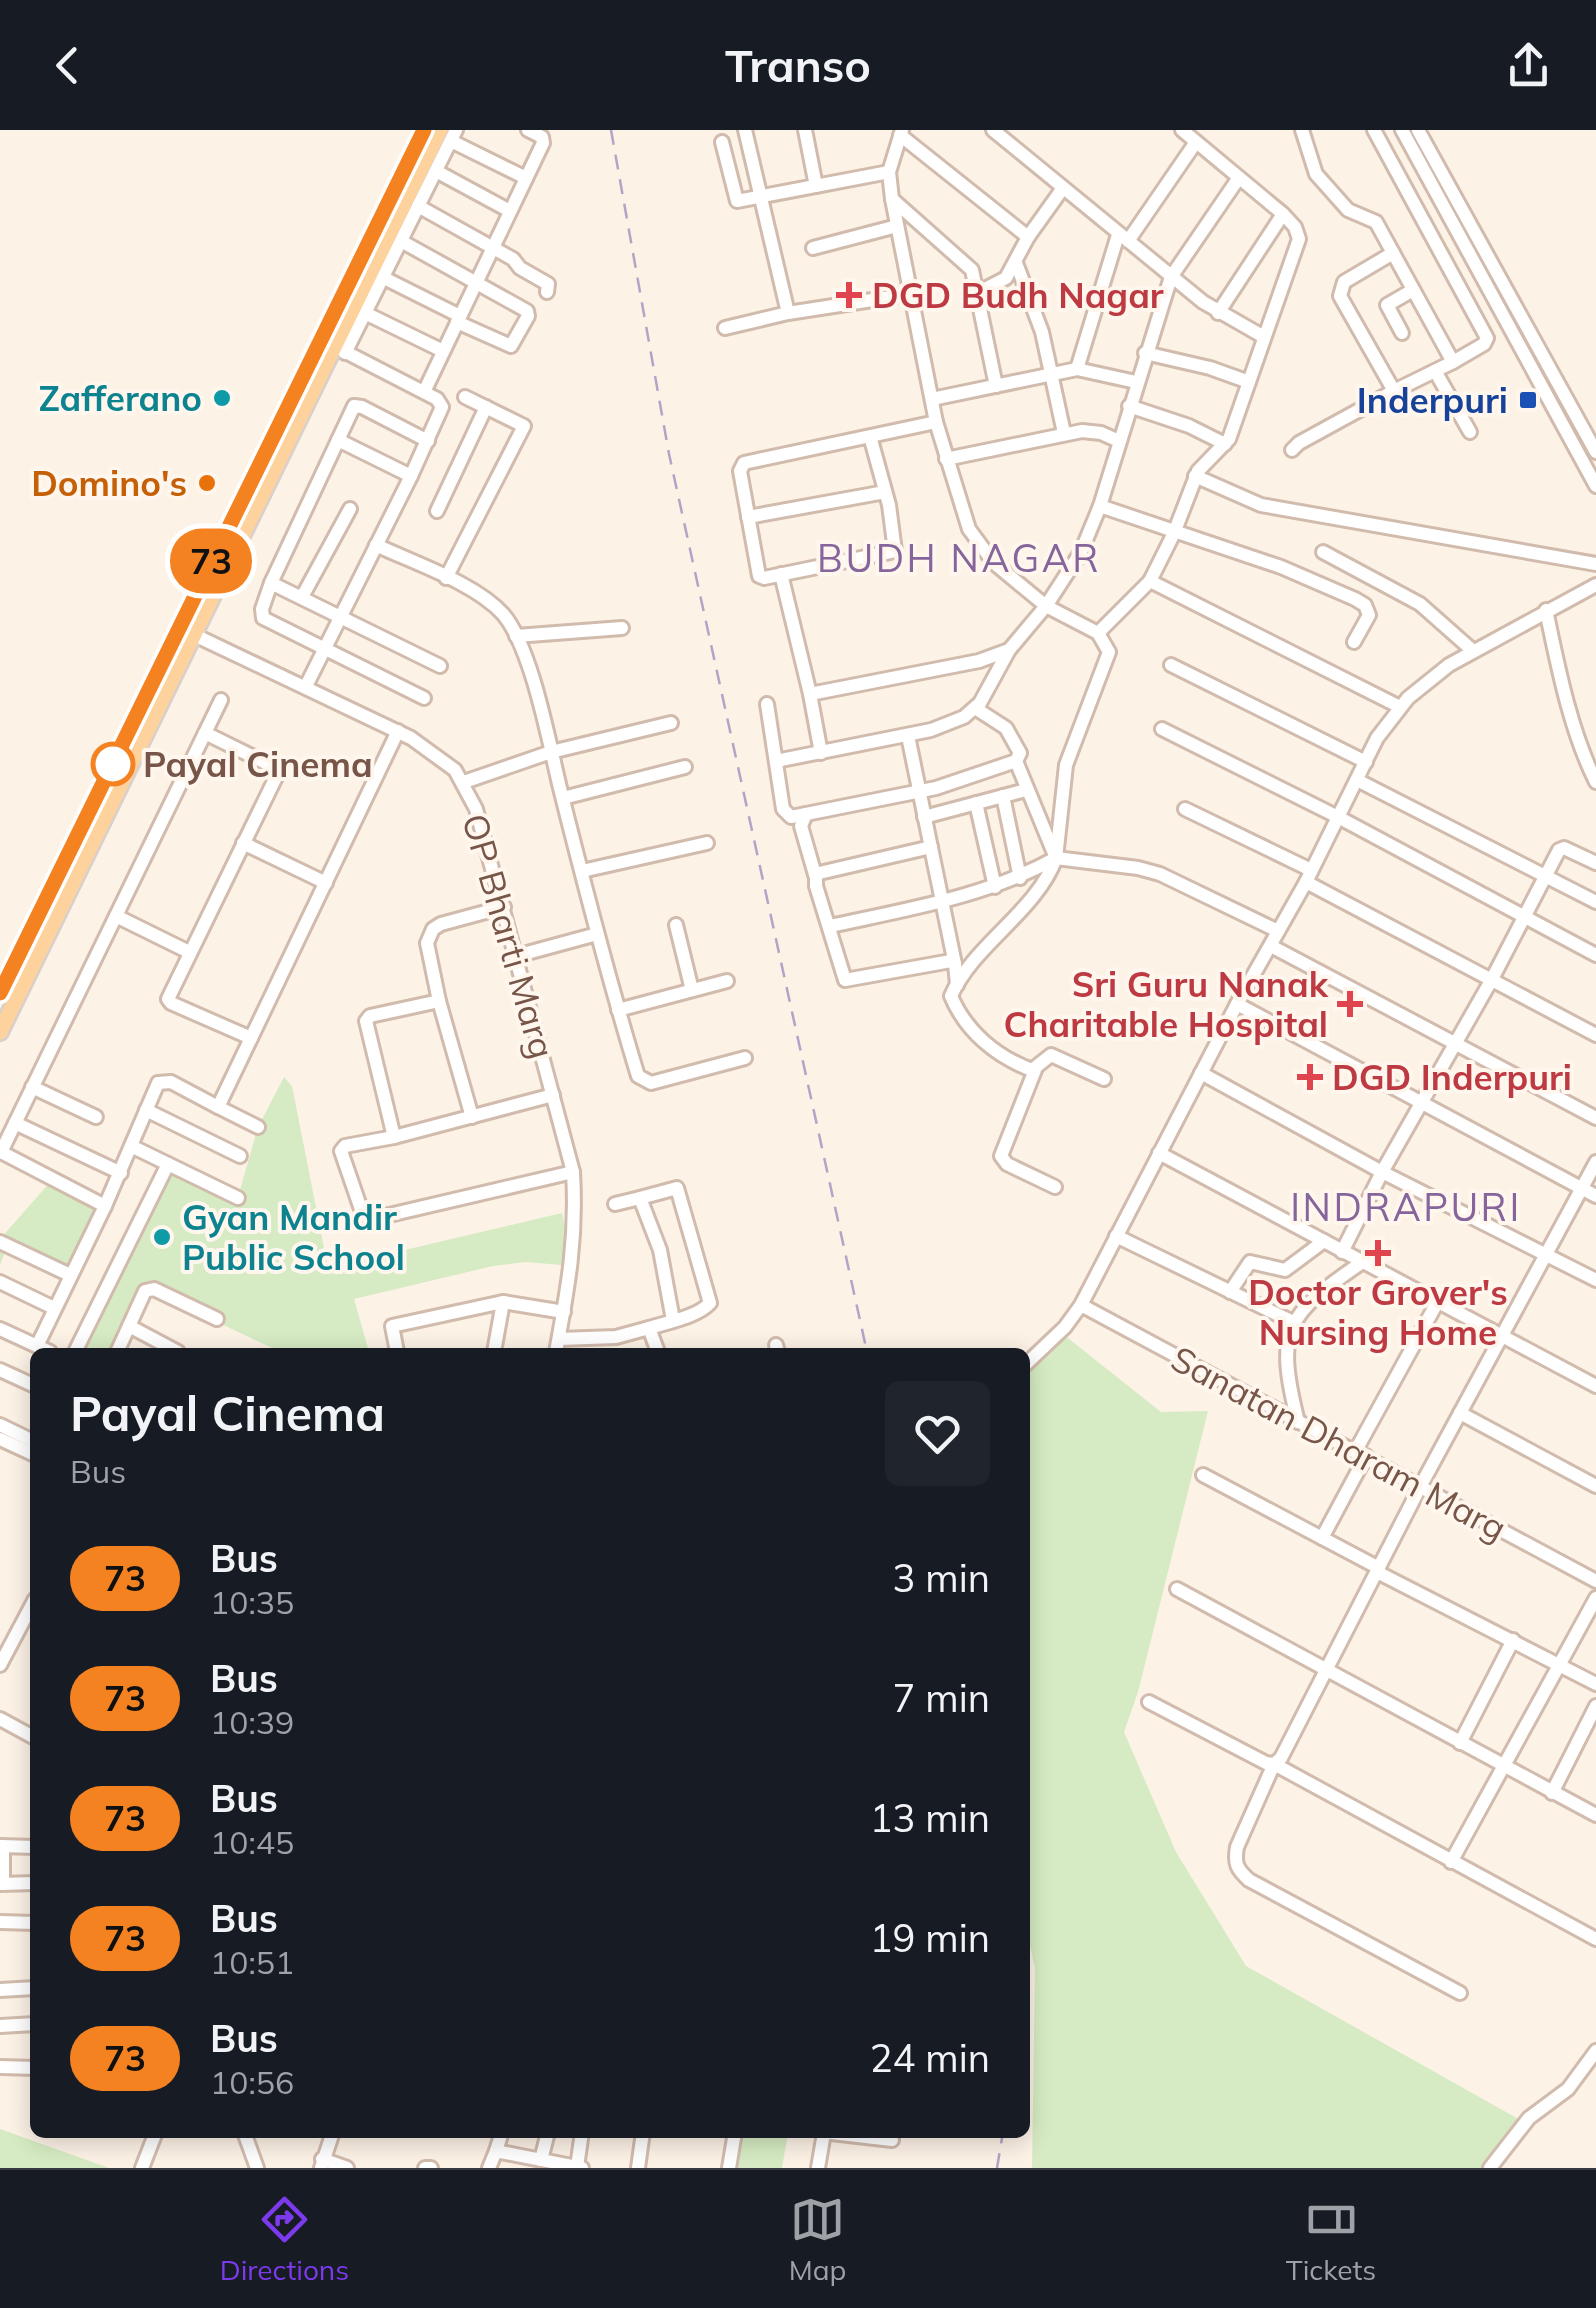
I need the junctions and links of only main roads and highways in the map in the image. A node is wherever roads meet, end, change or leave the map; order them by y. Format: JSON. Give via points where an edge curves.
{"nodes":[{"id":1,"x":424,"y":130,"type":"edge"},
{"id":2,"x":449,"y":134,"type":"edge"},
{"id":3,"x":185,"y":630,"type":"junction"},
{"id":4,"x":0,"y":993,"type":"edge"},
{"id":5,"x":0,"y":1032,"type":"edge"}],
"edges":[{"from":1,"to":3,"type":"main road"},
{"from":2,"to":3,"type":"main road"},
{"from":3,"to":4,"type":"main road"},
{"from":3,"to":5,"type":"main road"}]}
